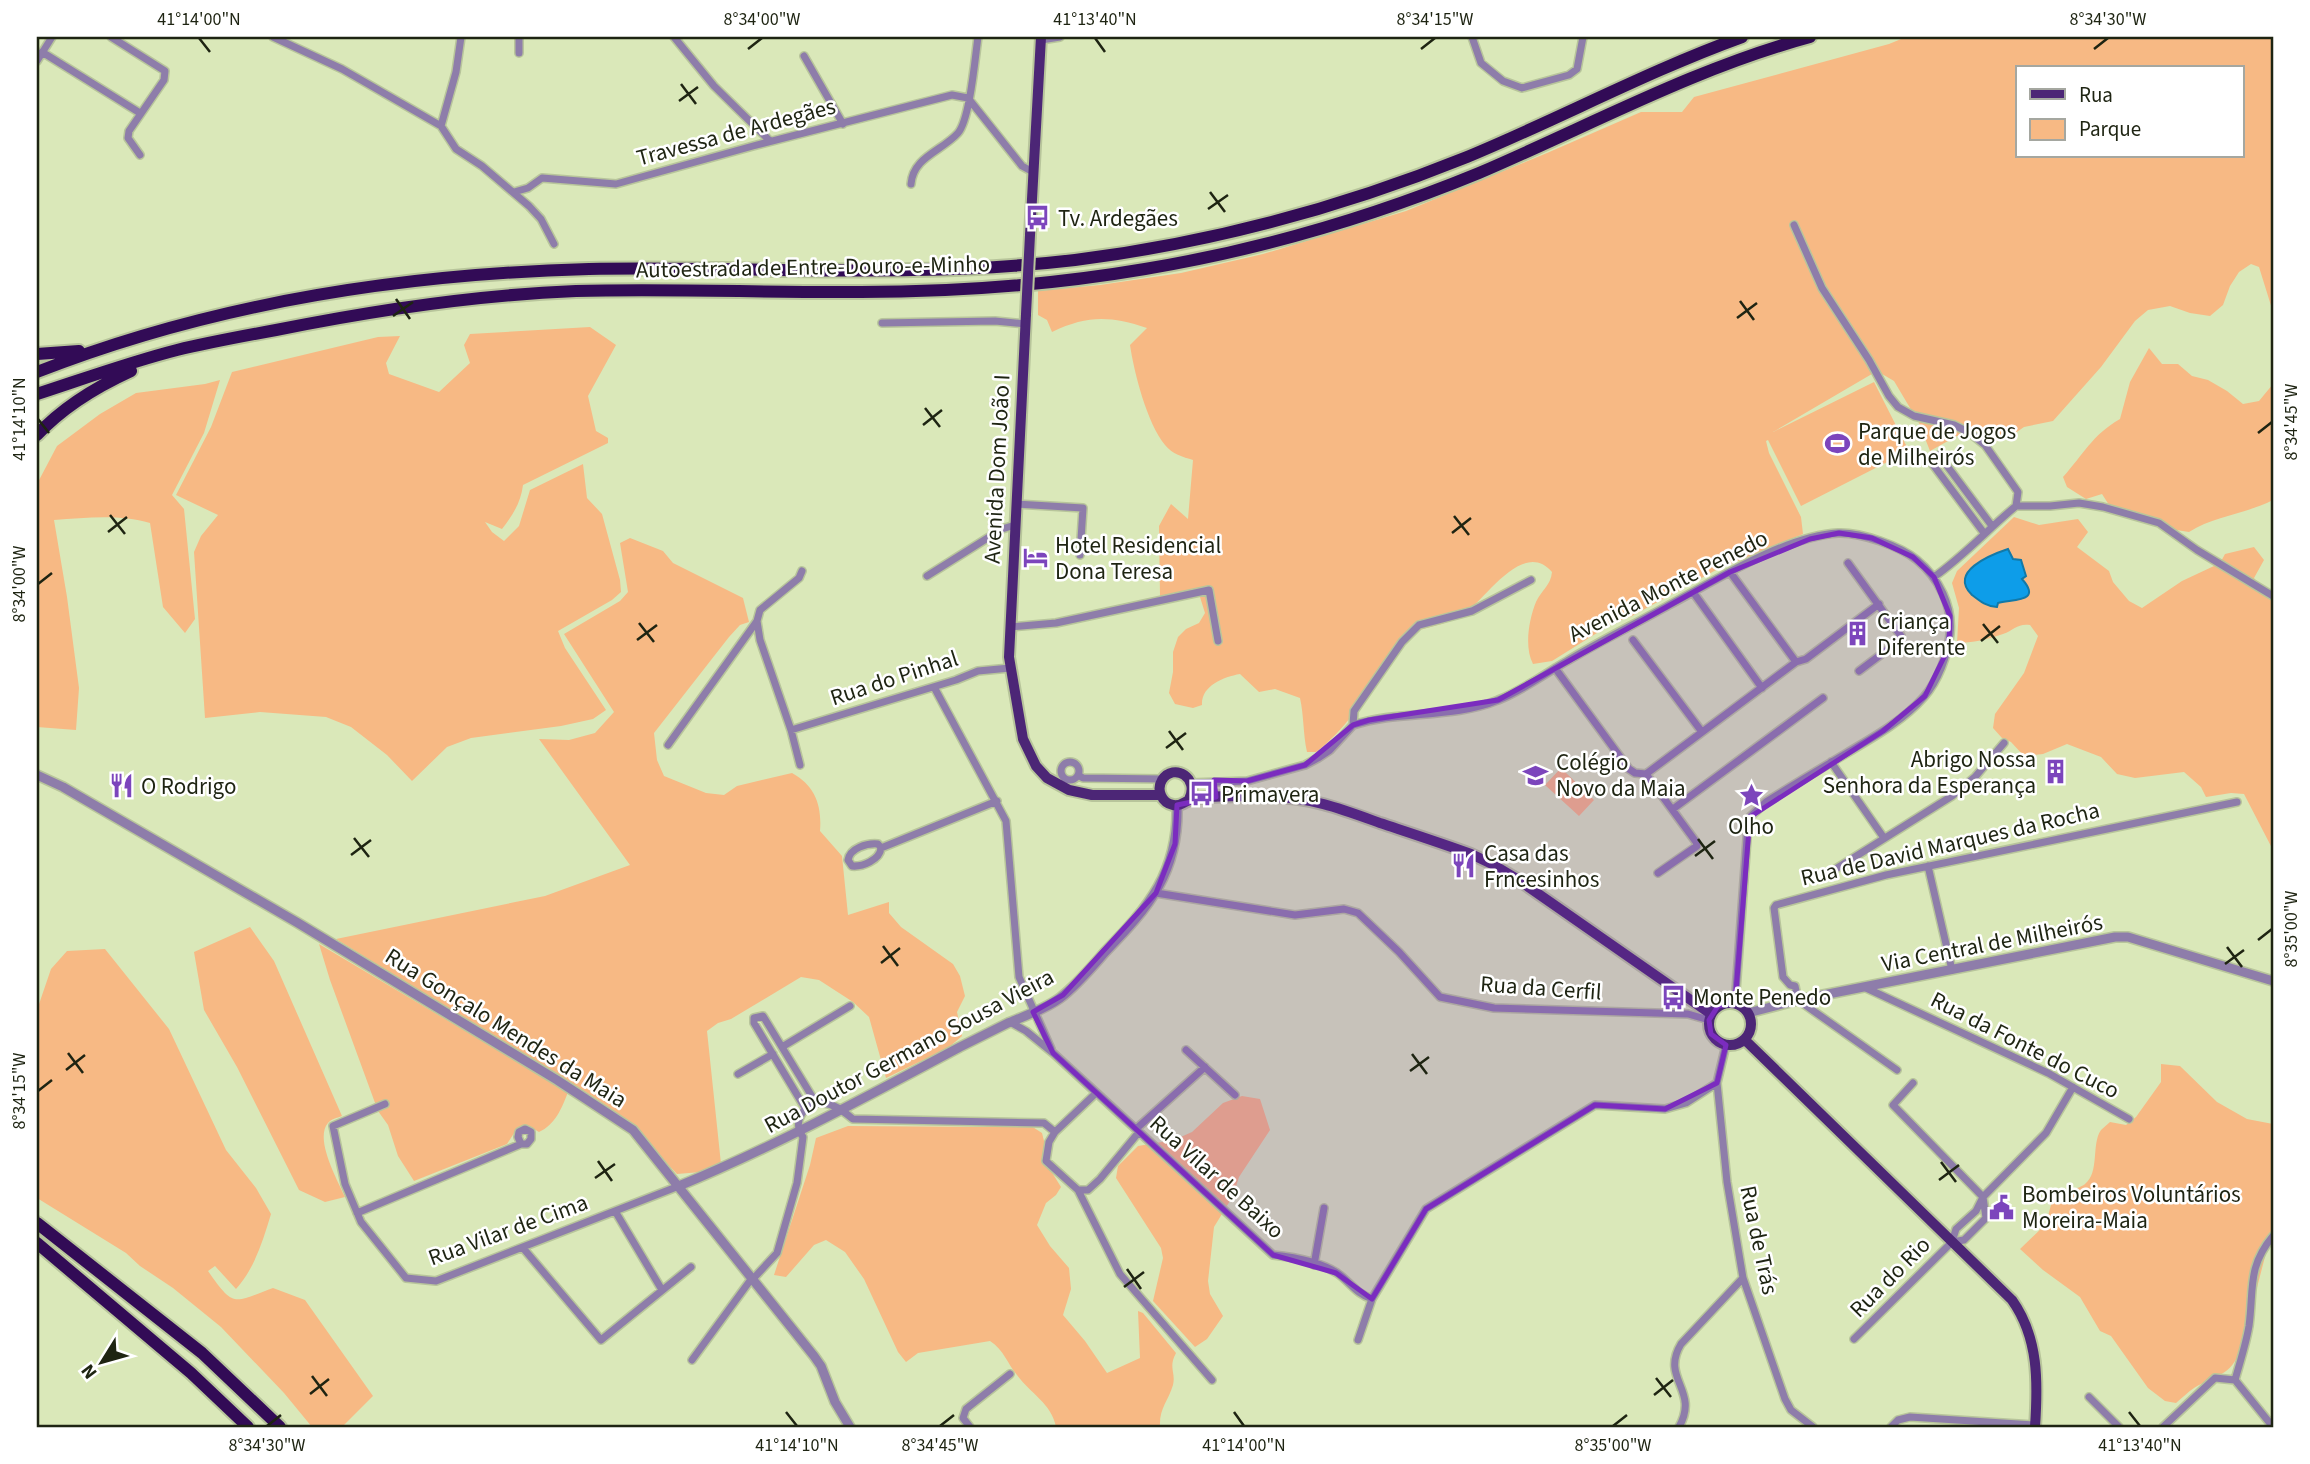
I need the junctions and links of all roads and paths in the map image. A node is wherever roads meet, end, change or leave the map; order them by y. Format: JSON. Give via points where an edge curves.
{"nodes":[{"id":1,"x":52,"y":37,"type":"edge"},
{"id":2,"x":111,"y":37,"type":"edge"},
{"id":3,"x":272,"y":37,"type":"edge"},
{"id":4,"x":461,"y":37,"type":"edge"},
{"id":5,"x":519,"y":37,"type":"edge"},
{"id":6,"x":674,"y":37,"type":"edge"},
{"id":7,"x":978,"y":37,"type":"edge"},
{"id":8,"x":1060,"y":37,"type":"edge"},
{"id":9,"x":1472,"y":37,"type":"edge"},
{"id":10,"x":1583,"y":37,"type":"edge"},
{"id":11,"x":1742,"y":37,"type":"edge"},
{"id":12,"x":1810,"y":37,"type":"edge"},
{"id":13,"x":1041,"y":38,"type":"edge"},
{"id":14,"x":42,"y":52,"type":"junction"},
{"id":15,"x":519,"y":53,"type":"dead end"},
{"id":16,"x":804,"y":56,"type":"dead end"},
{"id":17,"x":37,"y":61,"type":"edge"},
{"id":18,"x":968,"y":97,"type":"junction"},
{"id":19,"x":139,"y":113,"type":"junction"},
{"id":20,"x":843,"y":124,"type":"junction"},
{"id":21,"x":441,"y":126,"type":"junction"},
{"id":22,"x":770,"y":141,"type":"junction"},
{"id":23,"x":140,"y":155,"type":"dead end"},
{"id":24,"x":1033,"y":172,"type":"junction"},
{"id":25,"x":911,"y":184,"type":"dead end"},
{"id":26,"x":514,"y":192,"type":"junction"},
{"id":27,"x":1794,"y":225,"type":"dead end"},
{"id":28,"x":554,"y":244,"type":"dead end"},
{"id":29,"x":1026,"y":319,"type":"junction"},
{"id":30,"x":882,"y":323,"type":"dead end"},
{"id":31,"x":110,"y":344,"type":"junction"},
{"id":32,"x":175,"y":351,"type":"junction"},
{"id":33,"x":37,"y":354,"type":"edge"},
{"id":34,"x":37,"y":372,"type":"edge"},
{"id":35,"x":37,"y":394,"type":"edge"},
{"id":36,"x":37,"y":435,"type":"edge"},
{"id":37,"x":1016,"y":504,"type":"junction"},
{"id":38,"x":2016,"y":506,"type":"junction"},
{"id":39,"x":1015,"y":525,"type":"junction"},
{"id":40,"x":1992,"y":526,"type":"junction"},
{"id":41,"x":1984,"y":533,"type":"junction"},
{"id":42,"x":1080,"y":555,"type":"dead end"},
{"id":43,"x":1848,"y":563,"type":"dead end"},
{"id":44,"x":802,"y":571,"type":"dead end"},
{"id":45,"x":1730,"y":572,"type":"junction"},
{"id":46,"x":928,"y":576,"type":"dead end"},
{"id":47,"x":1934,"y":577,"type":"junction"},
{"id":48,"x":1531,"y":580,"type":"dead end"},
{"id":49,"x":1693,"y":592,"type":"junction"},
{"id":50,"x":2273,"y":596,"type":"edge"},
{"id":51,"x":1879,"y":604,"type":"junction"},
{"id":52,"x":757,"y":621,"type":"junction"},
{"id":53,"x":1010,"y":627,"type":"junction"},
{"id":54,"x":1633,"y":640,"type":"dead end"},
{"id":55,"x":1218,"y":641,"type":"dead end"},
{"id":56,"x":1796,"y":662,"type":"junction"},
{"id":57,"x":1010,"y":668,"type":"junction"},
{"id":58,"x":1555,"y":668,"type":"junction"},
{"id":59,"x":1859,"y":671,"type":"dead end"},
{"id":60,"x":934,"y":687,"type":"junction"},
{"id":61,"x":1762,"y":688,"type":"junction"},
{"id":62,"x":1822,"y":698,"type":"dead end"},
{"id":63,"x":1353,"y":725,"type":"junction"},
{"id":64,"x":791,"y":730,"type":"junction"},
{"id":65,"x":1702,"y":732,"type":"junction"},
{"id":66,"x":2004,"y":743,"type":"dead end"},
{"id":67,"x":668,"y":745,"type":"dead end"},
{"id":68,"x":1831,"y":762,"type":"junction"},
{"id":69,"x":800,"y":765,"type":"dead end"},
{"id":70,"x":1646,"y":774,"type":"junction"},
{"id":71,"x":37,"y":775,"type":"edge"},
{"id":72,"x":1078,"y":775,"type":"dead end"},
{"id":73,"x":1163,"y":779,"type":"junction"},
{"id":74,"x":1213,"y":780,"type":"junction"},
{"id":75,"x":1191,"y":783,"type":"junction"},
{"id":76,"x":1161,"y":795,"type":"junction"},
{"id":77,"x":1215,"y":797,"type":"junction"},
{"id":78,"x":1189,"y":799,"type":"junction"},
{"id":79,"x":997,"y":801,"type":"junction"},
{"id":80,"x":2237,"y":802,"type":"dead end"},
{"id":81,"x":1177,"y":805,"type":"junction"},
{"id":82,"x":1673,"y":809,"type":"junction"},
{"id":83,"x":1884,"y":838,"type":"junction"},
{"id":84,"x":881,"y":848,"type":"dead end"},
{"id":85,"x":1928,"y":866,"type":"junction"},
{"id":86,"x":1834,"y":870,"type":"dead end"},
{"id":87,"x":1658,"y":873,"type":"dead end"},
{"id":88,"x":1156,"y":892,"type":"junction"},
{"id":89,"x":1952,"y":970,"type":"junction"},
{"id":90,"x":2273,"y":981,"type":"edge"},
{"id":91,"x":1866,"y":988,"type":"junction"},
{"id":92,"x":1798,"y":1000,"type":"junction"},
{"id":93,"x":1732,"y":1003,"type":"junction"},
{"id":94,"x":850,"y":1006,"type":"dead end"},
{"id":95,"x":1033,"y":1012,"type":"junction"},
{"id":96,"x":1748,"y":1013,"type":"junction"},
{"id":97,"x":1710,"y":1017,"type":"junction"},
{"id":98,"x":1010,"y":1022,"type":"junction"},
{"id":99,"x":1745,"y":1040,"type":"junction"},
{"id":100,"x":1726,"y":1045,"type":"junction"},
{"id":101,"x":782,"y":1047,"type":"junction"},
{"id":102,"x":1186,"y":1050,"type":"dead end"},
{"id":103,"x":1053,"y":1053,"type":"junction"},
{"id":104,"x":773,"y":1054,"type":"junction"},
{"id":105,"x":1205,"y":1067,"type":"junction"},
{"id":106,"x":1897,"y":1070,"type":"dead end"},
{"id":107,"x":738,"y":1074,"type":"dead end"},
{"id":108,"x":1717,"y":1083,"type":"junction"},
{"id":109,"x":1913,"y":1083,"type":"dead end"},
{"id":110,"x":2073,"y":1087,"type":"junction"},
{"id":111,"x":1095,"y":1094,"type":"junction"},
{"id":112,"x":1234,"y":1094,"type":"dead end"},
{"id":113,"x":816,"y":1103,"type":"junction"},
{"id":114,"x":385,"y":1104,"type":"dead end"},
{"id":115,"x":805,"y":1108,"type":"junction"},
{"id":116,"x":840,"y":1110,"type":"junction"},
{"id":117,"x":2129,"y":1119,"type":"dead end"},
{"id":118,"x":798,"y":1131,"type":"junction"},
{"id":119,"x":1137,"y":1131,"type":"junction"},
{"id":120,"x":1055,"y":1132,"type":"junction"},
{"id":121,"x":522,"y":1144,"type":"dead end"},
{"id":122,"x":679,"y":1186,"type":"junction"},
{"id":123,"x":1077,"y":1190,"type":"junction"},
{"id":124,"x":1983,"y":1197,"type":"junction"},
{"id":125,"x":1324,"y":1208,"type":"dead end"},
{"id":126,"x":615,"y":1211,"type":"junction"},
{"id":127,"x":357,"y":1213,"type":"junction"},
{"id":128,"x":37,"y":1223,"type":"edge"},
{"id":129,"x":2273,"y":1237,"type":"edge"},
{"id":130,"x":1952,"y":1242,"type":"junction"},
{"id":131,"x":37,"y":1243,"type":"edge"},
{"id":132,"x":523,"y":1248,"type":"junction"},
{"id":133,"x":1314,"y":1265,"type":"junction"},
{"id":134,"x":691,"y":1266,"type":"dead end"},
{"id":135,"x":753,"y":1278,"type":"junction"},
{"id":136,"x":1743,"y":1278,"type":"junction"},
{"id":137,"x":662,"y":1290,"type":"junction"},
{"id":138,"x":1372,"y":1299,"type":"junction"},
{"id":139,"x":1854,"y":1339,"type":"dead end"},
{"id":140,"x":1358,"y":1340,"type":"dead end"},
{"id":141,"x":692,"y":1360,"type":"dead end"},
{"id":142,"x":1010,"y":1374,"type":"dead end"},
{"id":143,"x":2235,"y":1380,"type":"junction"},
{"id":144,"x":1212,"y":1381,"type":"dead end"},
{"id":145,"x":2089,"y":1397,"type":"dead end"},
{"id":146,"x":2035,"y":1426,"type":"edge"},
{"id":147,"x":248,"y":1427,"type":"edge"},
{"id":148,"x":280,"y":1427,"type":"edge"},
{"id":149,"x":850,"y":1427,"type":"edge"},
{"id":150,"x":970,"y":1427,"type":"edge"},
{"id":151,"x":1679,"y":1427,"type":"edge"},
{"id":152,"x":1813,"y":1427,"type":"edge"},
{"id":153,"x":1891,"y":1427,"type":"edge"},
{"id":154,"x":2119,"y":1427,"type":"edge"},
{"id":155,"x":2163,"y":1427,"type":"edge"},
{"id":156,"x":2273,"y":1427,"type":"edge"}],
"edges":[{"from":1,"to":14,"type":"street"},
{"from":2,"to":19,"type":"street","via":[[164,71],[164,80]]},
{"from":3,"to":21,"type":"street","via":[[342,69]]},
{"from":4,"to":21,"type":"street"},
{"from":5,"to":15,"type":"street"},
{"from":6,"to":22,"type":"street","via":[[714,86]]},
{"from":7,"to":18,"type":"street"},
{"from":8,"to":13,"type":"street"},
{"from":9,"to":10,"type":"street","via":[[1481,63],[1503,81],[1522,88],[1577,69]]},
{"from":11,"to":31,"type":"highway","name":"Autoestrada de Entre-Douro-e-Minho","via":[[1393,185],[1296,216],[1185,242],[1066,261],[936,271],[593,269],[465,275],[265,304]]},
{"from":12,"to":32,"type":"highway","name":"Autoestrada de Entre-Douro-e-Minho","via":[[1720,66],[1403,202],[1283,239],[1165,265],[1061,281],[938,290],[619,290],[480,298],[337,318]]},
{"from":13,"to":24,"type":"main road","name":"Avenida Dom João I"},
{"from":14,"to":17,"type":"street"},
{"from":14,"to":19,"type":"street"},
{"from":16,"to":20,"type":"street"},
{"from":18,"to":20,"type":"street","name":"Travessa de Ardegães","via":[[946,96]]},
{"from":18,"to":24,"type":"street","via":[[1022,166]]},
{"from":18,"to":25,"type":"street","via":[[960,130],[919,163]]},
{"from":19,"to":23,"type":"street","via":[[128,138]]},
{"from":20,"to":22,"type":"street","name":"Travessa de Ardegães"},
{"from":21,"to":26,"type":"street","via":[[456,149]]},
{"from":22,"to":26,"type":"street","name":"Travessa de Ardegães","via":[[616,184],[542,178]]},
{"from":24,"to":29,"type":"main road","name":"Avenida Dom João I","bridge":true},
{"from":26,"to":28,"type":"street","via":[[541,219]]},
{"from":27,"to":38,"type":"street","via":[[1822,288],[1889,396],[1914,416],[1954,425],[1985,445],[2018,492]]},
{"from":29,"to":30,"type":"street"},
{"from":29,"to":37,"type":"main road","name":"Avenida Dom João I"},
{"from":31,"to":33,"type":"highway"},
{"from":31,"to":34,"type":"highway","name":"Autoestrada de Entre-Douro-e-Minho"},
{"from":32,"to":35,"type":"highway","name":"Autoestrada de Entre-Douro-e-Minho"},
{"from":32,"to":36,"type":"highway","via":[[82,397]]},
{"from":37,"to":39,"type":"main road","name":"Avenida Dom João I"},
{"from":37,"to":42,"type":"street","via":[[1083,508]]},
{"from":38,"to":40,"type":"street"},
{"from":38,"to":50,"type":"street","via":[[2079,503],[2159,523]]},
{"from":39,"to":46,"type":"street"},
{"from":39,"to":53,"type":"main road","name":"Avenida Dom João I"},
{"from":40,"to":41,"type":"street"},
{"from":40,"to":41,"type":"street","via":[[1939,455],[1931,462]]},
{"from":41,"to":47,"type":"street","via":[[1959,560]]},
{"from":43,"to":51,"type":"street"},
{"from":44,"to":52,"type":"street","via":[[760,610]]},
{"from":45,"to":47,"type":"street","name":"Avenida Monte Penedo","via":[[1782,548],[1839,533],[1872,538],[1901,550]]},
{"from":45,"to":49,"type":"street","name":"Avenida Monte Penedo"},
{"from":45,"to":56,"type":"street"},
{"from":47,"to":68,"type":"street","name":"Avenida Monte Penedo","via":[[1950,616],[1949,647],[1935,681],[1907,713]]},
{"from":48,"to":63,"type":"street","via":[[1472,611],[1419,625],[1354,711]]},
{"from":49,"to":58,"type":"street","name":"Avenida Monte Penedo"},
{"from":49,"to":61,"type":"street"},
{"from":51,"to":56,"type":"street"},
{"from":51,"to":59,"type":"street","via":[[1901,636]]},
{"from":52,"to":64,"type":"street"},
{"from":52,"to":67,"type":"street"},
{"from":53,"to":55,"type":"street","via":[[1056,623],[1209,590]]},
{"from":53,"to":57,"type":"main road","name":"Avenida Dom João I"},
{"from":54,"to":65,"type":"street"},
{"from":56,"to":61,"type":"street"},
{"from":57,"to":60,"type":"street","name":"Rua do Pinhal","via":[[978,671]]},
{"from":57,"to":76,"type":"main road","name":"Avenida Dom João I","via":[[1023,739],[1047,778],[1092,795]]},
{"from":58,"to":63,"type":"street","name":"Avenida Monte Penedo","via":[[1484,705]]},
{"from":58,"to":70,"type":"street","via":[[1629,769]]},
{"from":60,"to":64,"type":"street","name":"Rua do Pinhal"},
{"from":60,"to":79,"type":"street","name":"Rua Vilar de Baixo"},
{"from":61,"to":65,"type":"street"},
{"from":62,"to":82,"type":"street"},
{"from":63,"to":74,"type":"street","via":[[1330,750],[1305,765],[1247,781]]},
{"from":64,"to":69,"type":"street"},
{"from":65,"to":70,"type":"street"},
{"from":66,"to":83,"type":"street","via":[[1952,796]]},
{"from":68,"to":83,"type":"street"},
{"from":68,"to":93,"type":"street","name":"Avenida Monte Penedo","via":[[1750,817]]},
{"from":70,"to":82,"type":"street"},
{"from":71,"to":122,"type":"street","name":"Rua Gonçalo Mendes da Maia","via":[[298,923],[557,1080],[632,1130]]},
{"from":72,"to":73,"type":"street"},
{"from":73,"to":75,"type":"main road","via":[[1178,772]]},
{"from":73,"to":76,"type":"main road"},
{"from":74,"to":75,"type":"street"},
{"from":74,"to":77,"type":"street"},
{"from":75,"to":78,"type":"main road"},
{"from":76,"to":81,"type":"main road","via":[[1167,803]]},
{"from":77,"to":78,"type":"main road"},
{"from":77,"to":97,"type":"main road","via":[[1291,797],[1320,802],[1471,854],[1517,879],[1703,1006]]},
{"from":78,"to":81,"type":"main road"},
{"from":79,"to":84,"type":"street"},
{"from":79,"to":95,"type":"street","name":"Rua Vilar de Baixo","via":[[1006,821],[1019,977]]},
{"from":80,"to":85,"type":"street","name":"Rua de David Marques da Rocha"},
{"from":81,"to":88,"type":"street","name":"Rua Doutor Germano Sousa Vieira","via":[[1175,844]]},
{"from":82,"to":87,"type":"street","via":[[1697,846]]},
{"from":83,"to":86,"type":"street"},
{"from":85,"to":89,"type":"street"},
{"from":85,"to":92,"type":"street","name":"Rua de David Marques da Rocha","via":[[1776,905],[1783,977],[1795,986]]},
{"from":88,"to":95,"type":"street","name":"Rua Doutor Germano Sousa Vieira","via":[[1140,916],[1080,979]]},
{"from":88,"to":97,"type":"street","name":"Rua da Cerfil","via":[[1295,915],[1344,909],[1359,913],[1440,997],[1494,1008]]},
{"from":89,"to":90,"type":"street","name":"Via Central de Milheirós","via":[[2129,937]]},
{"from":89,"to":91,"type":"street","name":"Via Central de Milheirós"},
{"from":91,"to":92,"type":"street","name":"Via Central de Milheirós"},
{"from":91,"to":110,"type":"street","name":"Rua da Fonte do Cuco"},
{"from":92,"to":96,"type":"street","name":"Via Central de Milheirós"},
{"from":92,"to":106,"type":"street"},
{"from":93,"to":96,"type":"main road"},
{"from":93,"to":97,"type":"main road","via":[[1718,1006]]},
{"from":94,"to":101,"type":"street"},
{"from":95,"to":98,"type":"street","name":"Rua Doutor Germano Sousa Vieira"},
{"from":95,"to":103,"type":"street","name":"Rua Vilar de Baixo"},
{"from":96,"to":99,"type":"main road","via":[[1751,1030]]},
{"from":97,"to":100,"type":"main road","via":[[1711,1034]]},
{"from":98,"to":103,"type":"street","name":"Rua Vilar de Baixo"},
{"from":98,"to":116,"type":"street","name":"Rua Doutor Germano Sousa Vieira"},
{"from":99,"to":100,"type":"main road"},
{"from":99,"to":130,"type":"main road"},
{"from":100,"to":108,"type":"street","name":"Rua de Trás"},
{"from":101,"to":104,"type":"street","via":[[763,1016],[754,1018]]},
{"from":101,"to":113,"type":"street"},
{"from":102,"to":105,"type":"street"},
{"from":103,"to":111,"type":"street","name":"Rua Vilar de Baixo"},
{"from":104,"to":107,"type":"street"},
{"from":104,"to":115,"type":"street"},
{"from":105,"to":112,"type":"street"},
{"from":105,"to":119,"type":"street"},
{"from":108,"to":136,"type":"street","name":"Rua de Trás"},
{"from":108,"to":138,"type":"street","via":[[1686,1103],[1665,1109],[1595,1105],[1426,1209]]},
{"from":109,"to":124,"type":"street","via":[[1892,1105]]},
{"from":110,"to":117,"type":"street","name":"Rua da Fonte do Cuco"},
{"from":110,"to":124,"type":"street","name":"Rua do Rio","via":[[2046,1133]]},
{"from":111,"to":119,"type":"street","name":"Rua Vilar de Baixo"},
{"from":111,"to":120,"type":"street"},
{"from":113,"to":115,"type":"street"},
{"from":113,"to":116,"type":"street"},
{"from":114,"to":127,"type":"street","name":"Rua Vilar de Cima","via":[[333,1126],[345,1184]]},
{"from":115,"to":118,"type":"street"},
{"from":116,"to":118,"type":"street","name":"Rua Doutor Germano Sousa Vieira"},
{"from":116,"to":120,"type":"street","via":[[853,1119],[1044,1123]]},
{"from":118,"to":122,"type":"street","name":"Rua Doutor Germano Sousa Vieira"},
{"from":118,"to":135,"type":"street","via":[[803,1137],[797,1183],[776,1253]]},
{"from":119,"to":123,"type":"street","via":[[1100,1179],[1088,1190]]},
{"from":119,"to":133,"type":"street","name":"Rua Vilar de Baixo","via":[[1273,1255]]},
{"from":120,"to":123,"type":"street","via":[[1046,1161]]},
{"from":121,"to":127,"type":"street"},
{"from":122,"to":126,"type":"street","name":"Rua Vilar de Cima"},
{"from":122,"to":135,"type":"street","name":"Rua Gonçalo Mendes da Maia"},
{"from":123,"to":144,"type":"street","via":[[1120,1273]]},
{"from":124,"to":130,"type":"street","name":"Rua do Rio","via":[[1976,1211],[1956,1229]]},
{"from":124,"to":130,"type":"street","name":"Rua do Rio","via":[[1986,1218],[1964,1240]]},
{"from":125,"to":133,"type":"street"},
{"from":126,"to":132,"type":"street","name":"Rua Vilar de Cima"},
{"from":126,"to":137,"type":"street"},
{"from":127,"to":132,"type":"street","name":"Rua Vilar de Cima","via":[[406,1278],[436,1281]]},
{"from":128,"to":148,"type":"highway","via":[[202,1353]]},
{"from":129,"to":143,"type":"street","via":[[2260,1253]]},
{"from":130,"to":139,"type":"street","name":"Rua do Rio"},
{"from":130,"to":146,"type":"main road","via":[[2012,1300],[2022,1317],[2036,1363]]},
{"from":131,"to":147,"type":"highway"},
{"from":132,"to":137,"type":"street","via":[[601,1340]]},
{"from":133,"to":138,"type":"street","name":"Rua Vilar de Baixo","via":[[1336,1273],[1360,1295]]},
{"from":134,"to":137,"type":"street"},
{"from":135,"to":141,"type":"street"},
{"from":135,"to":149,"type":"street","name":"Rua Gonçalo Mendes da Maia","via":[[821,1366]]},
{"from":136,"to":151,"type":"street","via":[[1675,1355],[1673,1364],[1687,1408]]},
{"from":136,"to":152,"type":"street","name":"Rua de Trás","via":[[1785,1399],[1791,1410]]},
{"from":138,"to":140,"type":"street"},
{"from":142,"to":150,"type":"street","via":[[966,1409],[963,1418]]},
{"from":143,"to":155,"type":"street","via":[[2216,1378]]},
{"from":143,"to":156,"type":"street"},
{"from":145,"to":154,"type":"street"},
{"from":146,"to":153,"type":"street","via":[[1910,1417]]}]}
